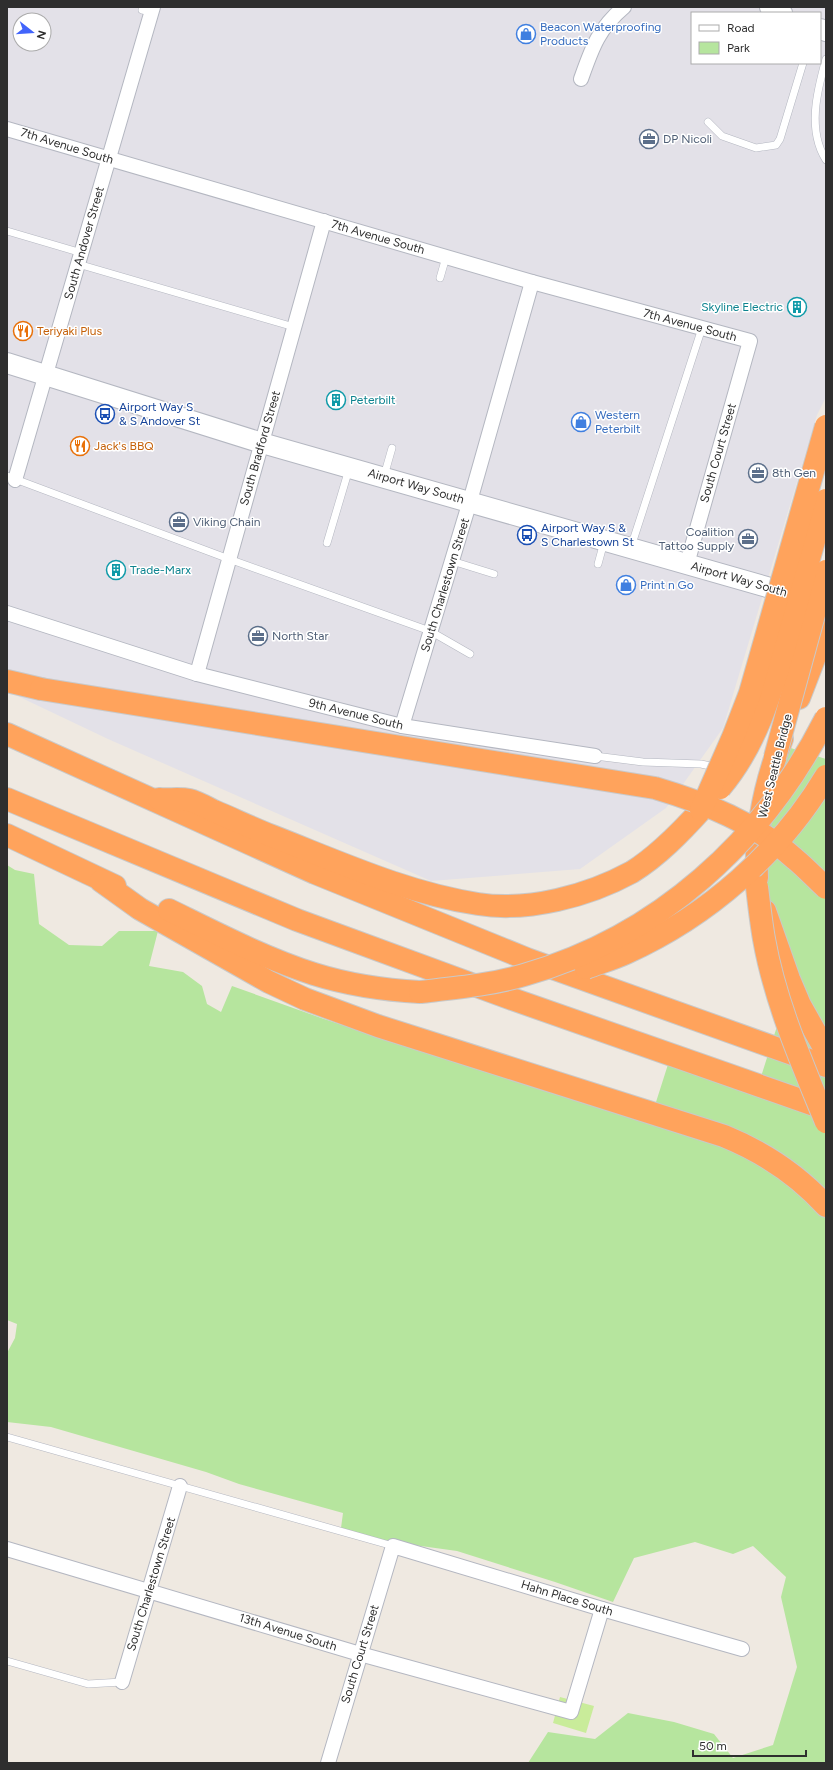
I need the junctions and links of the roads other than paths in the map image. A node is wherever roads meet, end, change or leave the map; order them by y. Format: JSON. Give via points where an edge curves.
{"nodes":[{"id":1,"x":624,"y":7,"type":"edge"},
{"id":2,"x":770,"y":7,"type":"edge"},
{"id":3,"x":149,"y":10,"type":"edge"},
{"id":4,"x":780,"y":12,"type":"edge"},
{"id":5,"x":826,"y":59,"type":"edge"},
{"id":6,"x":804,"y":64,"type":"edge"},
{"id":7,"x":581,"y":79,"type":"dead end"},
{"id":8,"x":708,"y":122,"type":"dead end"},
{"id":9,"x":7,"y":129,"type":"edge"},
{"id":10,"x":109,"y":159,"type":"junction"},
{"id":11,"x":826,"y":160,"type":"edge"},
{"id":12,"x":324,"y":221,"type":"junction"},
{"id":13,"x":7,"y":231,"type":"edge"},
{"id":14,"x":446,"y":257,"type":"junction"},
{"id":15,"x":80,"y":258,"type":"junction"},
{"id":16,"x":440,"y":278,"type":"dead end"},
{"id":17,"x":532,"y":282,"type":"junction"},
{"id":18,"x":294,"y":327,"type":"junction"},
{"id":19,"x":702,"y":328,"type":"junction"},
{"id":20,"x":750,"y":341,"type":"joint"},
{"id":21,"x":7,"y":363,"type":"edge"},
{"id":22,"x":46,"y":375,"type":"junction"},
{"id":23,"x":826,"y":426,"type":"edge"},
{"id":24,"x":262,"y":443,"type":"junction"},
{"id":25,"x":392,"y":448,"type":"dead end"},
{"id":26,"x":350,"y":467,"type":"junction"},
{"id":27,"x":384,"y":477,"type":"junction"},
{"id":28,"x":11,"y":478,"type":"edge"},
{"id":29,"x":826,"y":500,"type":"edge"},
{"id":30,"x":470,"y":501,"type":"junction"},
{"id":31,"x":604,"y":540,"type":"junction"},
{"id":32,"x":327,"y":543,"type":"dead end"},
{"id":33,"x":630,"y":548,"type":"junction"},
{"id":34,"x":229,"y":559,"type":"junction"},
{"id":35,"x":452,"y":561,"type":"junction"},
{"id":36,"x":598,"y":564,"type":"dead end"},
{"id":37,"x":687,"y":564,"type":"junction"},
{"id":38,"x":826,"y":571,"type":"edge"},
{"id":39,"x":494,"y":574,"type":"dead end"},
{"id":40,"x":826,"y":604,"type":"edge"},
{"id":41,"x":7,"y":613,"type":"edge"},
{"id":42,"x":826,"y":628,"type":"edge"},
{"id":43,"x":430,"y":631,"type":"junction"},
{"id":44,"x":470,"y":654,"type":"dead end"},
{"id":45,"x":197,"y":674,"type":"junction"},
{"id":46,"x":7,"y":681,"type":"edge"},
{"id":47,"x":826,"y":718,"type":"edge"},
{"id":48,"x":402,"y":726,"type":"junction"},
{"id":49,"x":7,"y":734,"type":"edge"},
{"id":50,"x":595,"y":756,"type":"joint"},
{"id":51,"x":775,"y":758,"type":"junction"},
{"id":52,"x":715,"y":767,"type":"dead end"},
{"id":53,"x":826,"y":776,"type":"edge"},
{"id":54,"x":7,"y":799,"type":"edge"},
{"id":55,"x":701,"y":810,"type":"junction"},
{"id":56,"x":7,"y":835,"type":"edge"},
{"id":57,"x":318,"y":864,"type":"junction"},
{"id":58,"x":101,"y":881,"type":"junction"},
{"id":59,"x":757,"y":887,"type":"junction"},
{"id":60,"x":826,"y":888,"type":"edge"},
{"id":61,"x":420,"y":992,"type":"junction"},
{"id":62,"x":826,"y":1052,"type":"edge"},
{"id":63,"x":826,"y":1066,"type":"edge"},
{"id":64,"x":826,"y":1109,"type":"edge"},
{"id":65,"x":826,"y":1122,"type":"edge"},
{"id":66,"x":826,"y":1206,"type":"edge"},
{"id":67,"x":7,"y":1437,"type":"edge"},
{"id":68,"x":180,"y":1486,"type":"junction"},
{"id":69,"x":393,"y":1546,"type":"junction"},
{"id":70,"x":7,"y":1549,"type":"edge"},
{"id":71,"x":150,"y":1591,"type":"junction"},
{"id":72,"x":602,"y":1609,"type":"junction"},
{"id":73,"x":742,"y":1649,"type":"dead end"},
{"id":74,"x":360,"y":1654,"type":"junction"},
{"id":75,"x":7,"y":1661,"type":"edge"},
{"id":76,"x":122,"y":1682,"type":"joint"},
{"id":77,"x":328,"y":1763,"type":"edge"}],
"edges":[{"from":1,"to":7,"type":"street","via":[[600,31]]},
{"from":2,"to":4,"type":"main road"},
{"from":3,"to":10,"type":"street","name":"South Andover Street"},
{"from":5,"to":11,"type":"lane","via":[[817,90],[815,121],[820,151]]},
{"from":6,"to":8,"type":"lane","via":[[776,145],[756,148],[722,136]]},
{"from":9,"to":10,"type":"street","name":"7th Avenue South"},
{"from":10,"to":12,"type":"street","name":"7th Avenue South"},
{"from":10,"to":15,"type":"street","name":"South Andover Street"},
{"from":12,"to":14,"type":"street","name":"7th Avenue South"},
{"from":12,"to":18,"type":"street","name":"South Bradford Street"},
{"from":13,"to":15,"type":"lane"},
{"from":14,"to":16,"type":"lane"},
{"from":14,"to":17,"type":"street","name":"7th Avenue South"},
{"from":15,"to":18,"type":"lane"},
{"from":15,"to":22,"type":"street","name":"South Andover Street"},
{"from":17,"to":19,"type":"street","name":"7th Avenue South"},
{"from":17,"to":30,"type":"street","name":"South Charlestown Street"},
{"from":18,"to":24,"type":"street","name":"South Bradford Street"},
{"from":19,"to":20,"type":"street","name":"7th Avenue South"},
{"from":19,"to":33,"type":"lane"},
{"from":20,"to":37,"type":"street","name":"South Court Street"},
{"from":21,"to":22,"type":"main road","name":"Airport Way South"},
{"from":22,"to":24,"type":"main road","name":"Airport Way South"},
{"from":22,"to":28,"type":"street","name":"South Andover Street"},
{"from":23,"to":55,"type":"highway","bridge":true,"via":[[750,693]]},
{"from":24,"to":26,"type":"main road","name":"Airport Way South"},
{"from":24,"to":34,"type":"street","name":"South Bradford Street"},
{"from":25,"to":27,"type":"lane"},
{"from":26,"to":27,"type":"main road","name":"Airport Way South"},
{"from":26,"to":32,"type":"lane"},
{"from":27,"to":30,"type":"main road","name":"Airport Way South"},
{"from":28,"to":34,"type":"lane"},
{"from":29,"to":55,"type":"highway","bridge":true,"via":[[762,717],[740,762]]},
{"from":30,"to":31,"type":"main road","name":"Airport Way South"},
{"from":30,"to":35,"type":"street","name":"South Charlestown Street"},
{"from":31,"to":33,"type":"main road","name":"Airport Way South"},
{"from":31,"to":36,"type":"lane"},
{"from":33,"to":37,"type":"main road","name":"Airport Way South"},
{"from":34,"to":43,"type":"lane"},
{"from":34,"to":45,"type":"street","name":"South Bradford Street"},
{"from":35,"to":39,"type":"lane"},
{"from":35,"to":43,"type":"street","name":"South Charlestown Street"},
{"from":37,"to":40,"type":"main road","name":"Airport Way South"},
{"from":38,"to":51,"type":"highway","name":"West Seattle Bridge","bridge":true},
{"from":41,"to":45,"type":"street","name":"9th Avenue South"},
{"from":42,"to":51,"type":"highway","bridge":true},
{"from":43,"to":44,"type":"lane"},
{"from":43,"to":48,"type":"street","name":"South Charlestown Street"},
{"from":45,"to":48,"type":"street","name":"9th Avenue South"},
{"from":46,"to":60,"type":"highway","bridge":true,"via":[[41,689],[655,788],[733,817],[765,835],[795,858]]},
{"from":47,"to":61,"type":"highway","bridge":true,"via":[[790,780],[754,827],[699,881],[654,916],[608,943],[570,960],[523,976],[472,986]]},
{"from":48,"to":50,"type":"street","name":"9th Avenue South"},
{"from":49,"to":57,"type":"highway","via":[[149,799],[188,800]]},
{"from":50,"to":52,"type":"lane","name":"9th Avenue South"},
{"from":51,"to":59,"type":"highway","name":"West Seattle Bridge","bridge":true,"via":[[765,795],[756,853]]},
{"from":53,"to":61,"type":"highway","bridge":true,"via":[[801,812],[748,872],[698,913],[654,939],[625,954],[564,976],[534,983],[494,990]]},
{"from":54,"to":64,"type":"highway","bridge":true,"via":[[297,920]]},
{"from":55,"to":57,"type":"highway","via":[[660,852],[633,871],[579,894],[535,903],[489,905],[452,899],[375,876]]},
{"from":56,"to":58,"type":"highway"},
{"from":57,"to":63,"type":"highway","via":[[527,959]]},
{"from":58,"to":61,"type":"highway","via":[[302,970],[347,983]]},
{"from":58,"to":66,"type":"highway","via":[[140,909],[249,972],[291,993],[342,1014],[715,1132],[762,1154],[785,1169]]},
{"from":59,"to":62,"type":"highway","bridge":true,"via":[[789,979]]},
{"from":59,"to":65,"type":"highway","name":"West Seattle Bridge","bridge":true,"via":[[764,940],[776,987],[796,1047]]},
{"from":67,"to":68,"type":"lane"},
{"from":68,"to":69,"type":"lane"},
{"from":68,"to":71,"type":"street","name":"South Charlestown Street"},
{"from":69,"to":72,"type":"street","name":"Hahn Place South"},
{"from":69,"to":74,"type":"street","name":"South Court Street"},
{"from":70,"to":71,"type":"street","name":"13th Avenue South"},
{"from":71,"to":74,"type":"street","name":"13th Avenue South"},
{"from":71,"to":76,"type":"street","name":"South Charlestown Street"},
{"from":72,"to":73,"type":"street","name":"Hahn Place South"},
{"from":72,"to":74,"type":"street","name":"13th Avenue South","via":[[571,1712]]},
{"from":74,"to":77,"type":"street","name":"South Court Street"},
{"from":75,"to":76,"type":"lane","via":[[88,1684]]}]}
